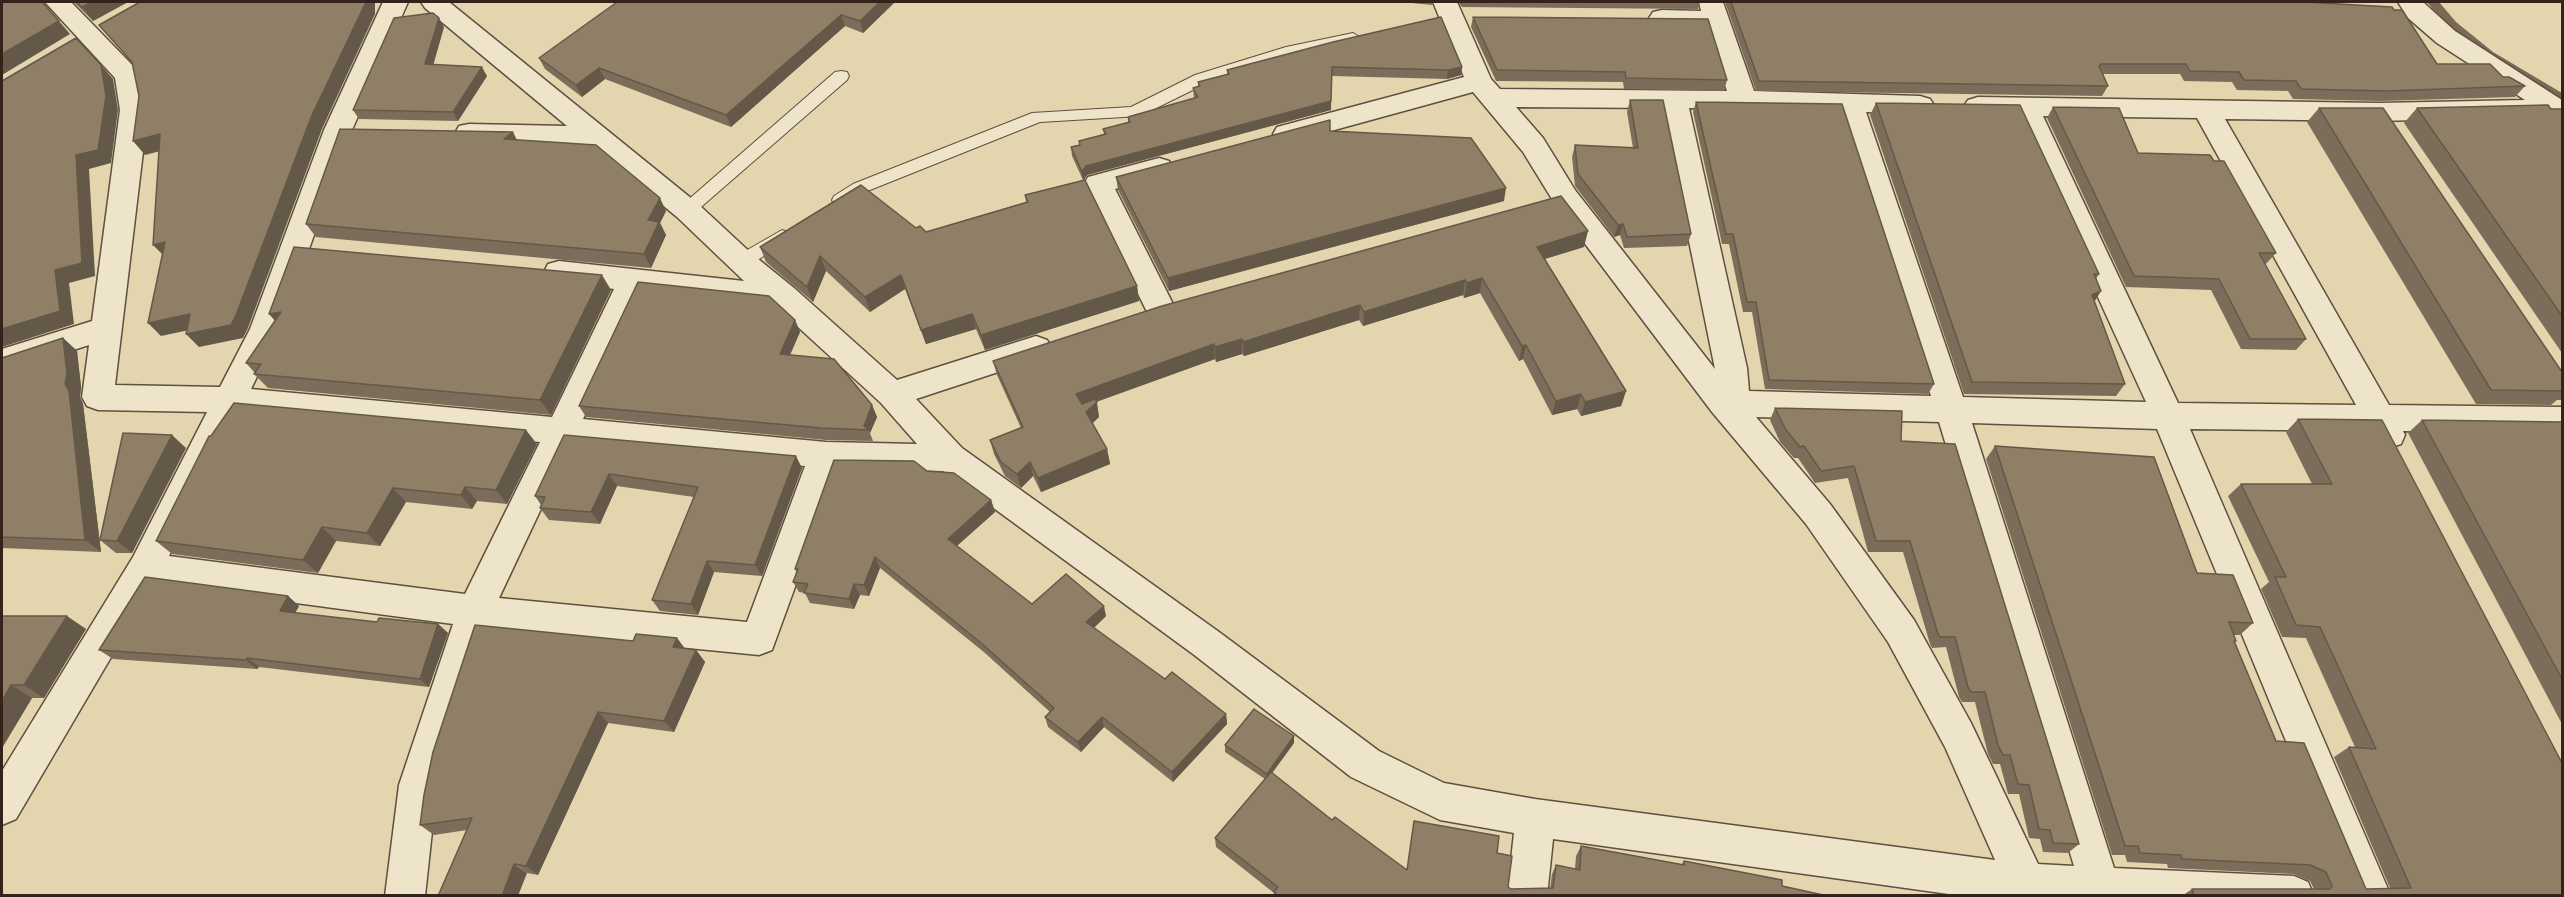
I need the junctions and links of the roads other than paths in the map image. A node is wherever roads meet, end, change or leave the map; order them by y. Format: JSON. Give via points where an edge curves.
{"nodes":[{"id":1,"x":57,"y":2,"type":"edge"},
{"id":2,"x":395,"y":2,"type":"edge"},
{"id":3,"x":435,"y":2,"type":"edge"},
{"id":4,"x":2407,"y":8,"type":"edge"},
{"id":5,"x":1713,"y":10,"type":"edge"},
{"id":6,"x":1451,"y":15,"type":"edge"},
{"id":7,"x":1643,"y":18,"type":"edge"},
{"id":8,"x":1372,"y":34,"type":"edge"},
{"id":9,"x":841,"y":76,"type":"dead end"},
{"id":10,"x":1487,"y":90,"type":"junction"},
{"id":11,"x":1674,"y":100,"type":"junction"},
{"id":12,"x":1743,"y":100,"type":"junction"},
{"id":13,"x":1850,"y":104,"type":"junction"},
{"id":14,"x":2025,"y":107,"type":"junction"},
{"id":15,"x":2205,"y":108,"type":"junction"},
{"id":16,"x":2560,"y":110,"type":"edge"},
{"id":17,"x":2380,"y":112,"type":"junction"},
{"id":18,"x":445,"y":132,"type":"edge"},
{"id":19,"x":598,"y":136,"type":"junction"},
{"id":20,"x":1260,"y":141,"type":"edge"},
{"id":21,"x":2400,"y":141,"type":"edge"},
{"id":22,"x":1179,"y":162,"type":"edge"},
{"id":23,"x":829,"y":207,"type":"edge"},
{"id":24,"x":687,"y":210,"type":"junction"},
{"id":25,"x":800,"y":225,"type":"edge"},
{"id":26,"x":741,"y":262,"type":"junction"},
{"id":27,"x":529,"y":270,"type":"edge"},
{"id":28,"x":634,"y":279,"type":"junction"},
{"id":29,"x":783,"y":296,"type":"junction"},
{"id":30,"x":1160,"y":308,"type":"edge"},
{"id":31,"x":106,"y":328,"type":"junction"},
{"id":32,"x":1059,"y":340,"type":"edge"},
{"id":33,"x":2,"y":361,"type":"edge"},
{"id":34,"x":892,"y":394,"type":"junction"},
{"id":35,"x":230,"y":399,"type":"junction"},
{"id":36,"x":1728,"y":403,"type":"junction"},
{"id":37,"x":1952,"y":411,"type":"junction"},
{"id":38,"x":2168,"y":416,"type":"junction"},
{"id":39,"x":2380,"y":418,"type":"junction"},
{"id":40,"x":2562,"y":420,"type":"edge"},
{"id":41,"x":562,"y":429,"type":"junction"},
{"id":42,"x":826,"y":455,"type":"junction"},
{"id":43,"x":950,"y":458,"type":"junction"},
{"id":44,"x":2402,"y":460,"type":"edge"},
{"id":45,"x":145,"y":568,"type":"junction"},
{"id":46,"x":475,"y":611,"type":"junction"},
{"id":47,"x":2,"y":806,"type":"edge"},
{"id":48,"x":1535,"y":818,"type":"junction"},
{"id":49,"x":2026,"y":884,"type":"junction"},
{"id":50,"x":2101,"y":892,"type":"edge"},
{"id":51,"x":405,"y":896,"type":"edge"},
{"id":52,"x":1527,"y":896,"type":"edge"},
{"id":53,"x":2294,"y":896,"type":"edge"},
{"id":54,"x":2371,"y":896,"type":"edge"}],
"edges":[{"from":1,"to":31,"type":"street","via":[[128,76],[134,110]]},
{"from":2,"to":35,"type":"street","via":[[306,249]]},
{"from":3,"to":19,"type":"street"},
{"from":4,"to":16,"type":"street"},
{"from":5,"to":7,"type":"street"},
{"from":5,"to":12,"type":"street"},
{"from":6,"to":10,"type":"street"},
{"from":8,"to":23,"type":"lane","via":[[1291,51],[1202,79],[1134,112],[1038,117],[859,188]]},
{"from":9,"to":24,"type":"lane"},
{"from":10,"to":11,"type":"street"},
{"from":10,"to":20,"type":"street"},
{"from":10,"to":36,"type":"street","via":[[1533,145],[1554,200]]},
{"from":11,"to":12,"type":"street"},
{"from":11,"to":36,"type":"street","via":[[1731,368]]},
{"from":12,"to":13,"type":"street"},
{"from":13,"to":14,"type":"street"},
{"from":13,"to":37,"type":"street"},
{"from":14,"to":15,"type":"street"},
{"from":14,"to":38,"type":"street"},
{"from":15,"to":17,"type":"street"},
{"from":15,"to":39,"type":"street"},
{"from":16,"to":17,"type":"street"},
{"from":17,"to":21,"type":"street"},
{"from":18,"to":19,"type":"street"},
{"from":19,"to":24,"type":"street"},
{"from":22,"to":30,"type":"street","via":[[1098,184]]},
{"from":24,"to":26,"type":"street"},
{"from":25,"to":26,"type":"lane"},
{"from":26,"to":29,"type":"street"},
{"from":27,"to":28,"type":"street"},
{"from":28,"to":29,"type":"street"},
{"from":28,"to":41,"type":"street"},
{"from":29,"to":34,"type":"street"},
{"from":31,"to":33,"type":"street"},
{"from":31,"to":35,"type":"street","via":[[98,397]]},
{"from":32,"to":34,"type":"street"},
{"from":34,"to":43,"type":"street"},
{"from":35,"to":41,"type":"street"},
{"from":35,"to":45,"type":"street"},
{"from":36,"to":37,"type":"street"},
{"from":36,"to":49,"type":"street","via":[[1818,514],[1901,631],[1958,735]]},
{"from":37,"to":38,"type":"street"},
{"from":37,"to":50,"type":"street"},
{"from":38,"to":39,"type":"street"},
{"from":38,"to":54,"type":"street"},
{"from":39,"to":40,"type":"street"},
{"from":39,"to":44,"type":"street"},
{"from":41,"to":42,"type":"street"},
{"from":41,"to":46,"type":"street"},
{"from":42,"to":43,"type":"street"},
{"from":42,"to":46,"type":"street","via":[[759,639]]},
{"from":43,"to":48,"type":"street","via":[[1365,764],[1440,801]]},
{"from":45,"to":46,"type":"street"},
{"from":45,"to":47,"type":"street"},
{"from":46,"to":51,"type":"street","via":[[418,785]]},
{"from":48,"to":49,"type":"street"},
{"from":48,"to":52,"type":"street"},
{"from":49,"to":50,"type":"street"},
{"from":50,"to":53,"type":"street"}]}
